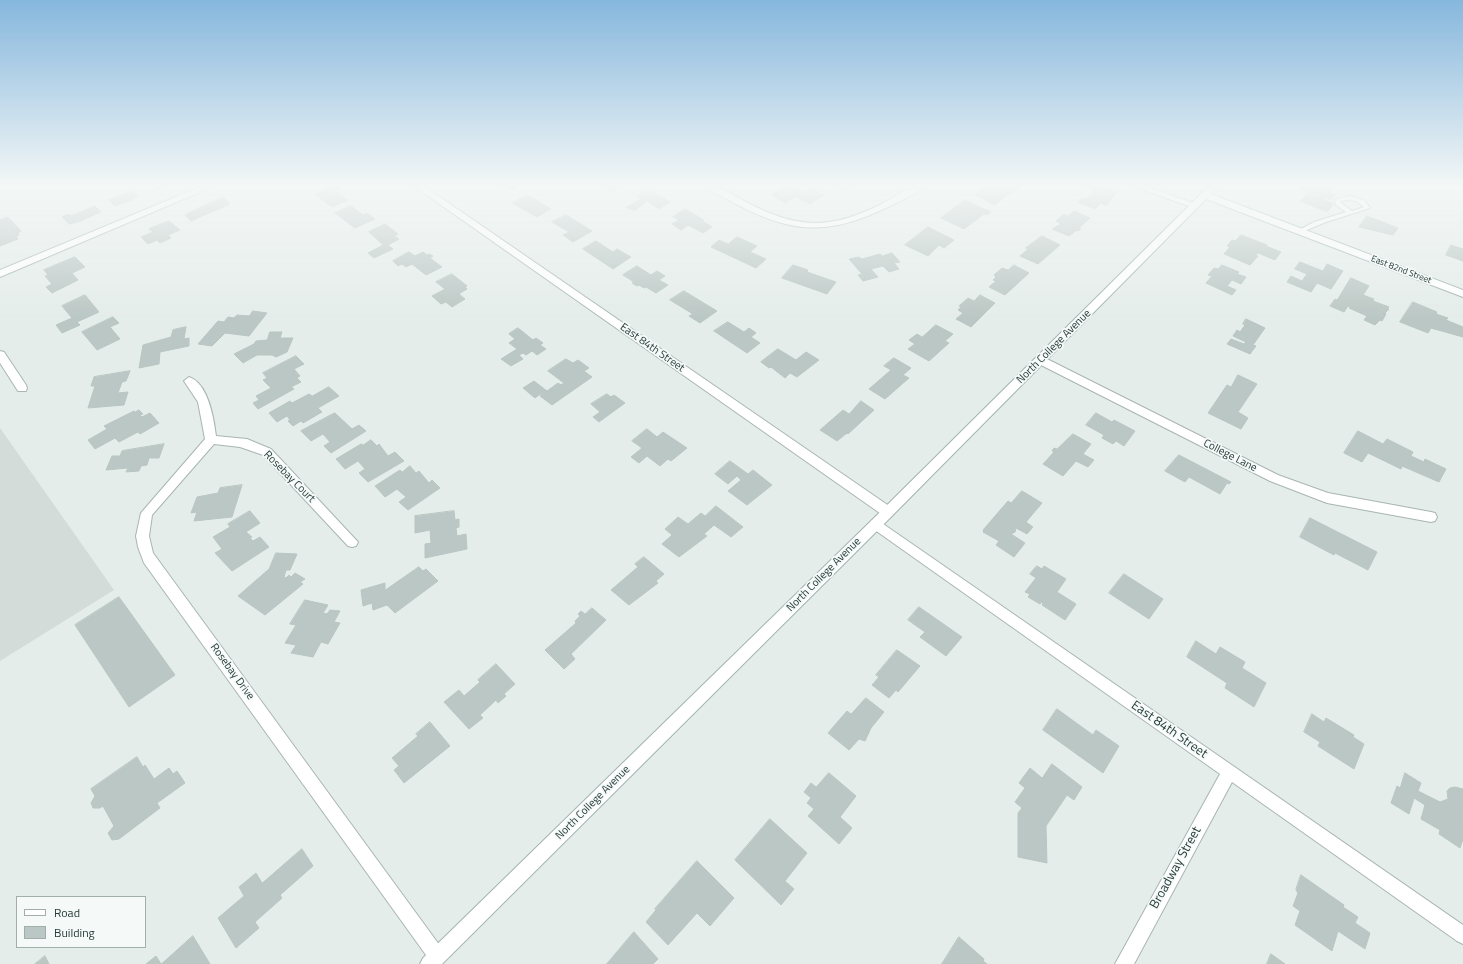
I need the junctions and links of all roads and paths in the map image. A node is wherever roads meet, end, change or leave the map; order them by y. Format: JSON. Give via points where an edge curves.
{"nodes":[{"id":1,"x":107,"y":229,"type":"edge"},
{"id":2,"x":480,"y":229,"type":"edge"},
{"id":3,"x":1171,"y":229,"type":"edge"},
{"id":4,"x":1295,"y":229,"type":"edge"},
{"id":5,"x":1304,"y":229,"type":"edge"},
{"id":6,"x":1300,"y":231,"type":"junction"},
{"id":7,"x":0,"y":274,"type":"edge"},
{"id":8,"x":1463,"y":294,"type":"edge"},
{"id":9,"x":0,"y":355,"type":"edge"},
{"id":10,"x":1041,"y":360,"type":"junction"},
{"id":11,"x":189,"y":381,"type":"dead end"},
{"id":12,"x":22,"y":388,"type":"dead end"},
{"id":13,"x":211,"y":440,"type":"junction"},
{"id":14,"x":888,"y":512,"type":"junction"},
{"id":15,"x":1431,"y":518,"type":"dead end"},
{"id":16,"x":876,"y":524,"type":"junction"},
{"id":17,"x":352,"y":542,"type":"dead end"},
{"id":18,"x":1229,"y":772,"type":"junction"},
{"id":19,"x":1463,"y":935,"type":"edge"},
{"id":20,"x":433,"y":960,"type":"edge"},
{"id":21,"x":1124,"y":964,"type":"edge"}],
"edges":[{"from":1,"to":7,"type":"street"},
{"from":2,"to":14,"type":"street","name":"East 84th Street"},
{"from":3,"to":10,"type":"street","name":"North College Avenue"},
{"from":4,"to":6,"type":"street","name":"East 82nd Street"},
{"from":5,"to":6,"type":"lane"},
{"from":6,"to":8,"type":"street","name":"East 82nd Street"},
{"from":9,"to":12,"type":"street"},
{"from":10,"to":14,"type":"street","name":"North College Avenue"},
{"from":10,"to":15,"type":"street","name":"College Lane","via":[[1300,489],[1327,498]]},
{"from":11,"to":13,"type":"street","via":[[201,394],[207,406]]},
{"from":13,"to":17,"type":"street","name":"Rosebay Court","via":[[234,440],[267,452]]},
{"from":13,"to":20,"type":"street","name":"Rosebay Drive","via":[[147,513],[142,528],[144,548]]},
{"from":14,"to":16,"type":"street","name":"North College Avenue"},
{"from":16,"to":18,"type":"street","name":"East 84th Street"},
{"from":16,"to":20,"type":"street","name":"North College Avenue"},
{"from":18,"to":19,"type":"street","name":"East 84th Street"},
{"from":18,"to":21,"type":"street","name":"Broadway Street"}]}
